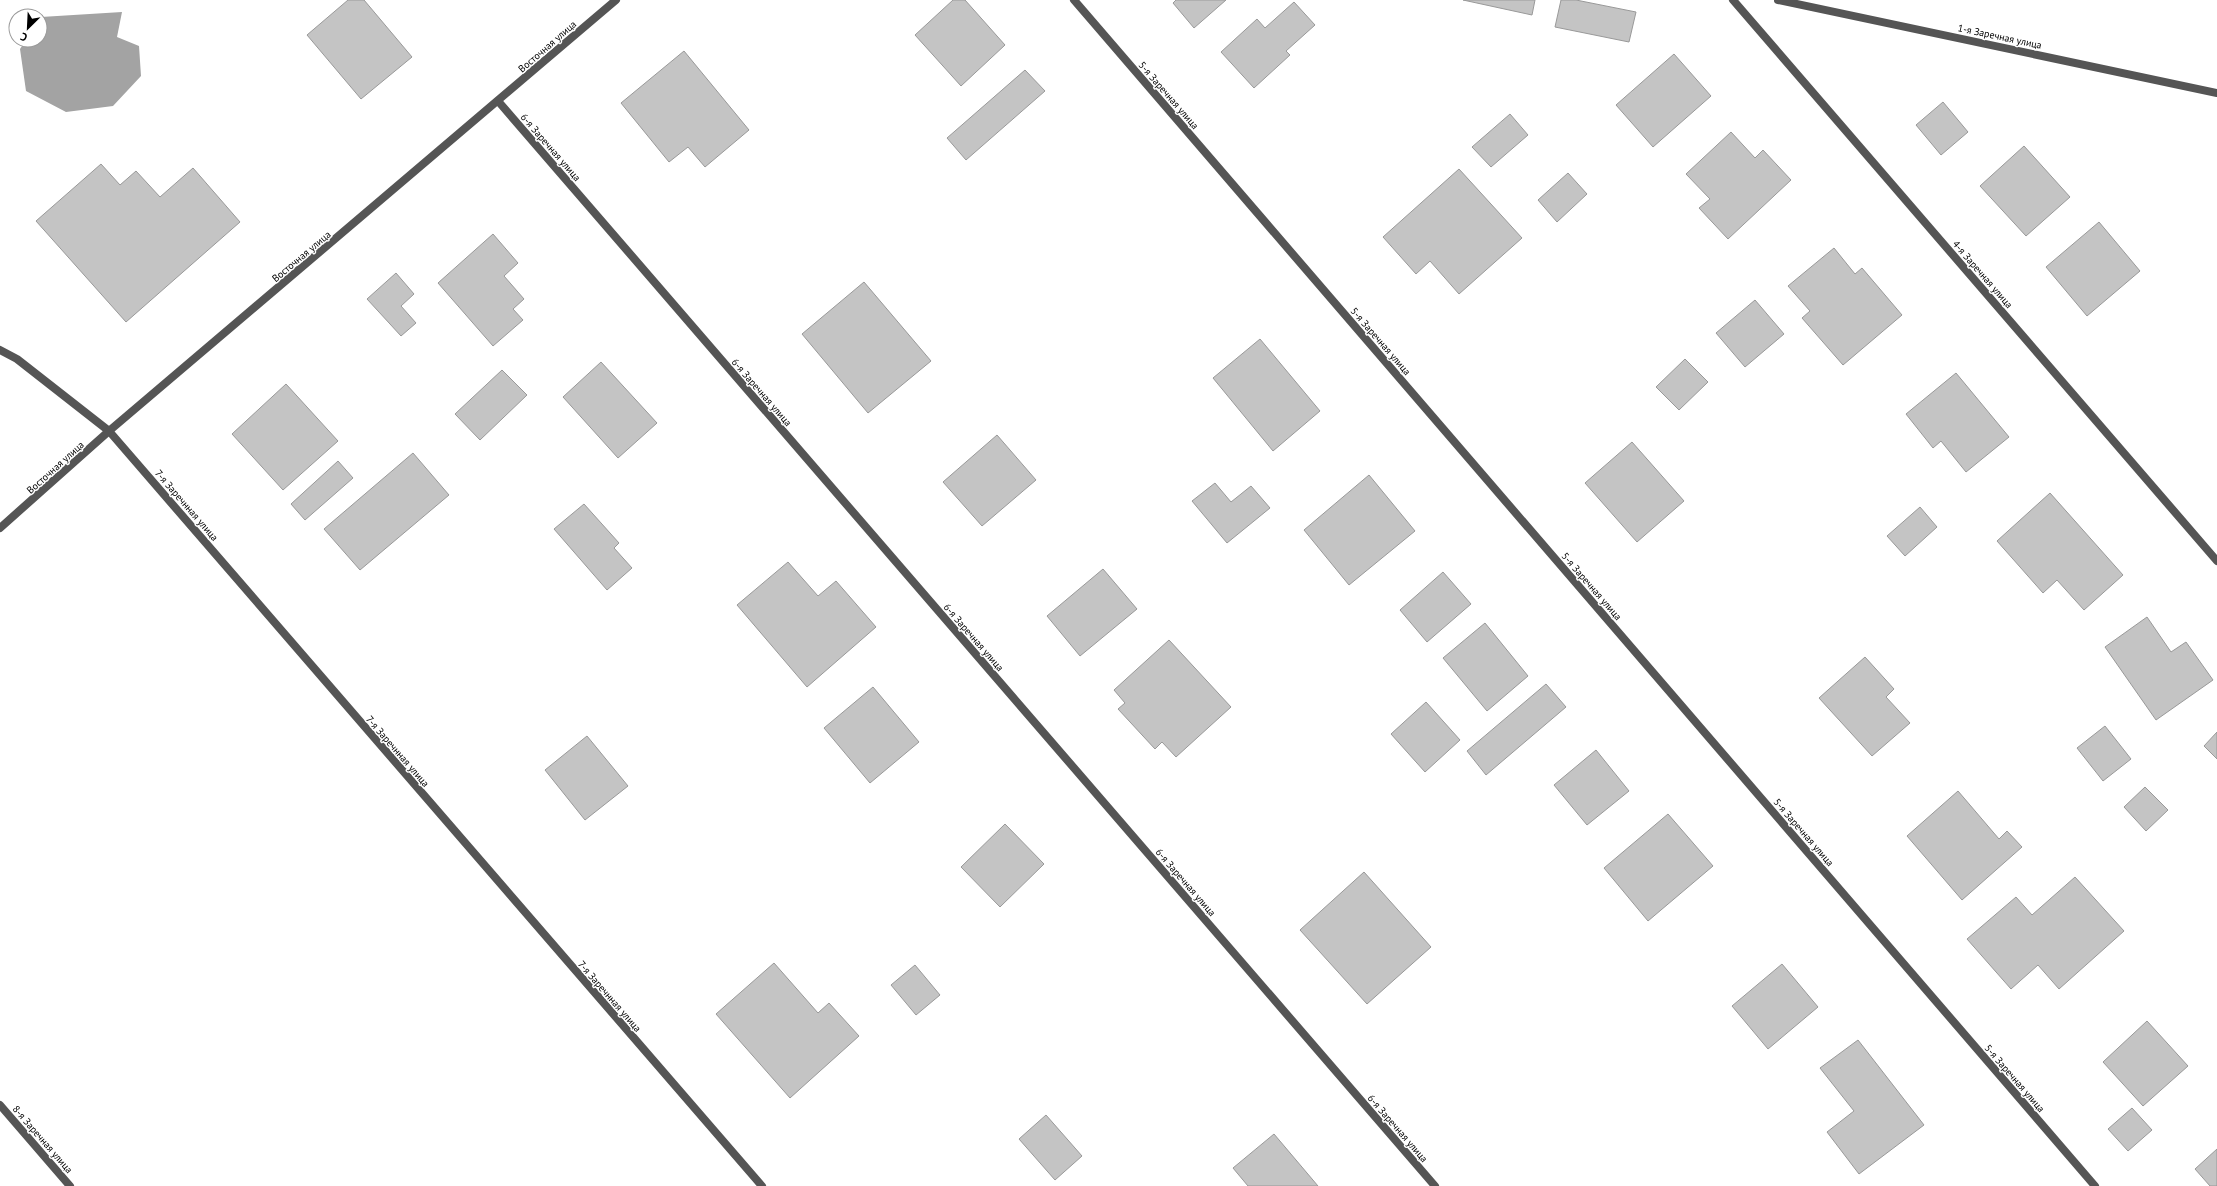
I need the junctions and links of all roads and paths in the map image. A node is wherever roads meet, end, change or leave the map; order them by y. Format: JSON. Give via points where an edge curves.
{"nodes":[{"id":1,"x":616,"y":0,"type":"edge"},
{"id":2,"x":1074,"y":0,"type":"edge"},
{"id":3,"x":1733,"y":0,"type":"edge"},
{"id":4,"x":1778,"y":0,"type":"edge"},
{"id":5,"x":2217,"y":92,"type":"edge"},
{"id":6,"x":498,"y":101,"type":"junction"},
{"id":7,"x":0,"y":350,"type":"edge"},
{"id":8,"x":109,"y":431,"type":"junction"},
{"id":9,"x":0,"y":528,"type":"edge"},
{"id":10,"x":2217,"y":561,"type":"edge"},
{"id":11,"x":0,"y":1105,"type":"edge"},
{"id":12,"x":70,"y":1186,"type":"edge"},
{"id":13,"x":762,"y":1186,"type":"edge"},
{"id":14,"x":1435,"y":1186,"type":"edge"},
{"id":15,"x":2095,"y":1186,"type":"edge"}],
"edges":[{"from":1,"to":6,"type":"street","name":"Восточная улица"},
{"from":2,"to":15,"type":"street","name":"5-я Заречная улица"},
{"from":3,"to":10,"type":"street","name":"4-я Заречная улица"},
{"from":4,"to":5,"type":"street","name":"1-я Заречная улица"},
{"from":6,"to":8,"type":"street","name":"Восточная улица"},
{"from":6,"to":14,"type":"street","name":"6-я Заречная улица"},
{"from":7,"to":8,"type":"street","name":"7-я Заречнная улица","via":[[17,359]]},
{"from":8,"to":9,"type":"street","name":"Восточная улица"},
{"from":8,"to":13,"type":"street","name":"7-я Заречнная улица"},
{"from":11,"to":12,"type":"street","name":"8-я Заречная улица"}]}
